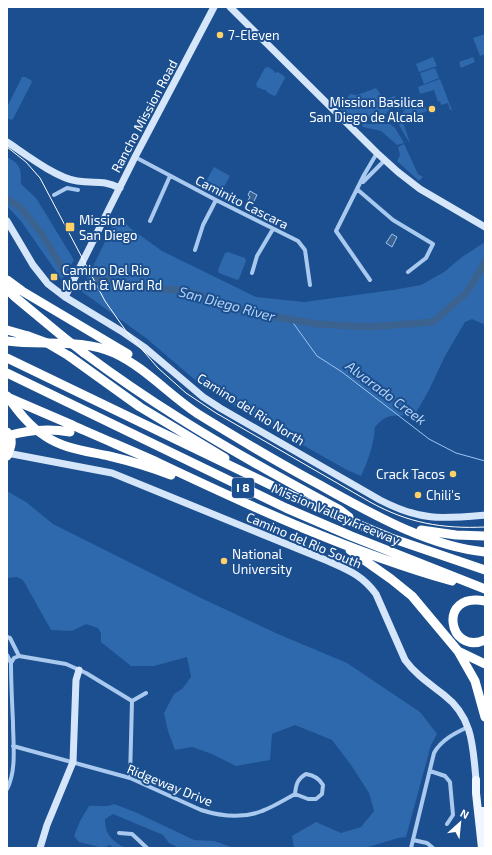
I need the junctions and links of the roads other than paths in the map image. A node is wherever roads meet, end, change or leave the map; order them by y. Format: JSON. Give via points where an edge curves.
{"nodes":[{"id":1,"x":214,"y":7,"type":"edge"},
{"id":2,"x":230,"y":7,"type":"edge"},
{"id":3,"x":7,"y":142,"type":"edge"},
{"id":4,"x":377,"y":153,"type":"junction"},
{"id":5,"x":135,"y":157,"type":"junction"},
{"id":6,"x":385,"y":160,"type":"junction"},
{"id":7,"x":170,"y":176,"type":"junction"},
{"id":8,"x":361,"y":183,"type":"junction"},
{"id":9,"x":120,"y":188,"type":"junction"},
{"id":10,"x":78,"y":190,"type":"dead end"},
{"id":11,"x":358,"y":190,"type":"junction"},
{"id":12,"x":54,"y":195,"type":"dead end"},
{"id":13,"x":216,"y":200,"type":"junction"},
{"id":14,"x":7,"y":221,"type":"edge"},
{"id":15,"x":150,"y":221,"type":"dead end"},
{"id":16,"x":485,"y":228,"type":"edge"},
{"id":17,"x":273,"y":229,"type":"junction"},
{"id":18,"x":195,"y":250,"type":"dead end"},
{"id":19,"x":408,"y":272,"type":"dead end"},
{"id":20,"x":252,"y":273,"type":"dead end"},
{"id":21,"x":7,"y":280,"type":"edge"},
{"id":22,"x":370,"y":280,"type":"dead end"},
{"id":23,"x":310,"y":285,"type":"dead end"},
{"id":24,"x":7,"y":289,"type":"edge"},
{"id":25,"x":65,"y":297,"type":"junction"},
{"id":26,"x":7,"y":330,"type":"edge"},
{"id":27,"x":7,"y":340,"type":"edge"},
{"id":28,"x":7,"y":358,"type":"edge"},
{"id":29,"x":7,"y":373,"type":"edge"},
{"id":30,"x":7,"y":396,"type":"edge"},
{"id":31,"x":205,"y":417,"type":"junction"},
{"id":32,"x":71,"y":428,"type":"junction"},
{"id":33,"x":7,"y":432,"type":"edge"},
{"id":34,"x":7,"y":436,"type":"edge"},
{"id":35,"x":7,"y":454,"type":"edge"},
{"id":36,"x":243,"y":473,"type":"junction"},
{"id":37,"x":212,"y":489,"type":"junction"},
{"id":38,"x":485,"y":515,"type":"edge"},
{"id":39,"x":359,"y":525,"type":"junction"},
{"id":40,"x":397,"y":525,"type":"junction"},
{"id":41,"x":485,"y":536,"type":"edge"},
{"id":42,"x":343,"y":544,"type":"junction"},
{"id":43,"x":485,"y":552,"type":"edge"},
{"id":44,"x":485,"y":570,"type":"edge"},
{"id":45,"x":485,"y":590,"type":"edge"},
{"id":46,"x":485,"y":601,"type":"edge"},
{"id":47,"x":7,"y":637,"type":"edge"},
{"id":48,"x":485,"y":640,"type":"edge"},
{"id":49,"x":458,"y":651,"type":"junction"},
{"id":50,"x":7,"y":655,"type":"edge"},
{"id":51,"x":19,"y":656,"type":"junction"},
{"id":52,"x":11,"y":663,"type":"junction"},
{"id":53,"x":485,"y":664,"type":"edge"},
{"id":54,"x":79,"y":670,"type":"junction"},
{"id":55,"x":146,"y":693,"type":"dead end"},
{"id":56,"x":132,"y":701,"type":"junction"},
{"id":57,"x":485,"y":717,"type":"edge"},
{"id":58,"x":468,"y":726,"type":"junction"},
{"id":59,"x":13,"y":746,"type":"junction"},
{"id":60,"x":73,"y":762,"type":"junction"},
{"id":61,"x":430,"y":771,"type":"junction"},
{"id":62,"x":130,"y":778,"type":"junction"},
{"id":63,"x":476,"y":780,"type":"junction"},
{"id":64,"x":7,"y":789,"type":"edge"},
{"id":65,"x":295,"y":794,"type":"junction"},
{"id":66,"x":447,"y":824,"type":"dead end"},
{"id":67,"x":485,"y":826,"type":"edge"},
{"id":68,"x":119,"y":833,"type":"dead end"},
{"id":69,"x":413,"y":840,"type":"junction"},
{"id":70,"x":40,"y":848,"type":"edge"},
{"id":71,"x":147,"y":848,"type":"edge"},
{"id":72,"x":411,"y":848,"type":"edge"},
{"id":73,"x":433,"y":848,"type":"edge"},
{"id":74,"x":482,"y":848,"type":"edge"}],
"edges":[{"from":1,"to":5,"type":"main road","name":"Rancho Mission Road"},
{"from":2,"to":4,"type":"main road"},
{"from":3,"to":9,"type":"main road","name":"Rancho Mission Road","via":[[68,178],[77,181],[107,182]]},
{"from":4,"to":6,"type":"main road"},
{"from":4,"to":8,"type":"street"},
{"from":5,"to":7,"type":"street","name":"Caminito Cascara"},
{"from":5,"to":9,"type":"main road","name":"Rancho Mission Road"},
{"from":6,"to":8,"type":"street"},
{"from":6,"to":16,"type":"main road","via":[[420,189]]},
{"from":7,"to":13,"type":"street","name":"Caminito Cascara"},
{"from":7,"to":15,"type":"street"},
{"from":8,"to":11,"type":"street"},
{"from":9,"to":25,"type":"main road"},
{"from":10,"to":12,"type":"street","via":[[67,188]]},
{"from":11,"to":19,"type":"street","via":[[393,220],[433,244],[426,258]]},
{"from":11,"to":22,"type":"street","via":[[336,231]]},
{"from":13,"to":17,"type":"street","name":"Caminito Cascara"},
{"from":13,"to":18,"type":"street","via":[[203,225]]},
{"from":14,"to":25,"type":"main road","name":"Camino del Rio North","via":[[33,265],[48,284]]},
{"from":17,"to":20,"type":"street","via":[[257,256]]},
{"from":17,"to":23,"type":"street","name":"Caminito Cascara","via":[[303,246]]},
{"from":21,"to":31,"type":"highway","via":[[130,355]]},
{"from":24,"to":39,"type":"highway","bridge":true,"via":[[62,336],[133,388],[258,465],[340,510]]},
{"from":25,"to":38,"type":"main road","name":"Camino del Rio North","via":[[144,347],[203,397],[380,500],[408,513],[431,518]]},
{"from":26,"to":36,"type":"highway","bridge":true,"via":[[47,343],[69,356],[140,407],[224,458]]},
{"from":27,"to":31,"type":"highway","via":[[23,343],[83,344],[114,353],[136,366]]},
{"from":28,"to":36,"type":"highway","name":"Mission Valley Freeway","number":"I 8"},
{"from":29,"to":45,"type":"highway","name":"Mission Valley Freeway","number":"I 8","via":[[293,511]]},
{"from":30,"to":32,"type":"highway","bridge":true},
{"from":30,"to":37,"type":"highway","via":[[33,427],[56,442],[140,464]]},
{"from":31,"to":40,"type":"highway","via":[[281,464]]},
{"from":32,"to":34,"type":"highway","bridge":true,"via":[[28,431]]},
{"from":32,"to":37,"type":"highway","via":[[157,462]]},
{"from":33,"to":35,"type":"highway","via":[[12,441]]},
{"from":35,"to":58,"type":"main road","name":"Camino del Rio South","via":[[112,473],[356,574],[369,584],[376,594],[405,660],[412,670],[454,703]]},
{"from":36,"to":39,"type":"highway","name":"Mission Valley Freeway","number":"I 8"},
{"from":37,"to":42,"type":"highway"},
{"from":39,"to":44,"type":"highway","name":"Mission Valley Freeway","number":"I 8"},
{"from":40,"to":41,"type":"highway","via":[[435,533]]},
{"from":40,"to":43,"type":"highway","via":[[456,547]]},
{"from":42,"to":45,"type":"highway","via":[[428,574]]},
{"from":42,"to":49,"type":"highway","via":[[412,596]]},
{"from":46,"to":48,"type":"highway","via":[[464,601],[455,611],[453,620],[454,629],[461,638],[472,643]]},
{"from":47,"to":51,"type":"street","via":[[10,638]]},
{"from":49,"to":53,"type":"highway"},
{"from":49,"to":57,"type":"highway","via":[[475,681]]},
{"from":50,"to":52,"type":"street"},
{"from":51,"to":52,"type":"street"},
{"from":51,"to":54,"type":"street","via":[[66,664]]},
{"from":52,"to":59,"type":"street"},
{"from":54,"to":56,"type":"street"},
{"from":54,"to":60,"type":"main road","via":[[76,680]]},
{"from":55,"to":56,"type":"street"},
{"from":56,"to":62,"type":"street"},
{"from":58,"to":61,"type":"street","via":[[451,735],[437,748]]},
{"from":58,"to":63,"type":"main road","name":"Camino del Rio South"},
{"from":59,"to":60,"type":"street","name":"Ridgeway Drive"},
{"from":59,"to":64,"type":"street","via":[[13,765]]},
{"from":60,"to":62,"type":"street","name":"Ridgeway Drive"},
{"from":60,"to":70,"type":"main road"},
{"from":61,"to":66,"type":"street","via":[[445,776],[450,782],[452,815]]},
{"from":61,"to":69,"type":"street"},
{"from":62,"to":65,"type":"street","name":"Ridgeway Drive","via":[[201,810],[232,816],[261,812]]},
{"from":63,"to":67,"type":"main road"},
{"from":63,"to":74,"type":"main road"},
{"from":65,"to":65,"type":"street","via":[[316,800],[322,794],[323,785],[317,778],[306,774],[298,780]]},
{"from":68,"to":71,"type":"street","via":[[132,834]]},
{"from":69,"to":72,"type":"street"},
{"from":69,"to":73,"type":"street","via":[[427,843]]}]}
